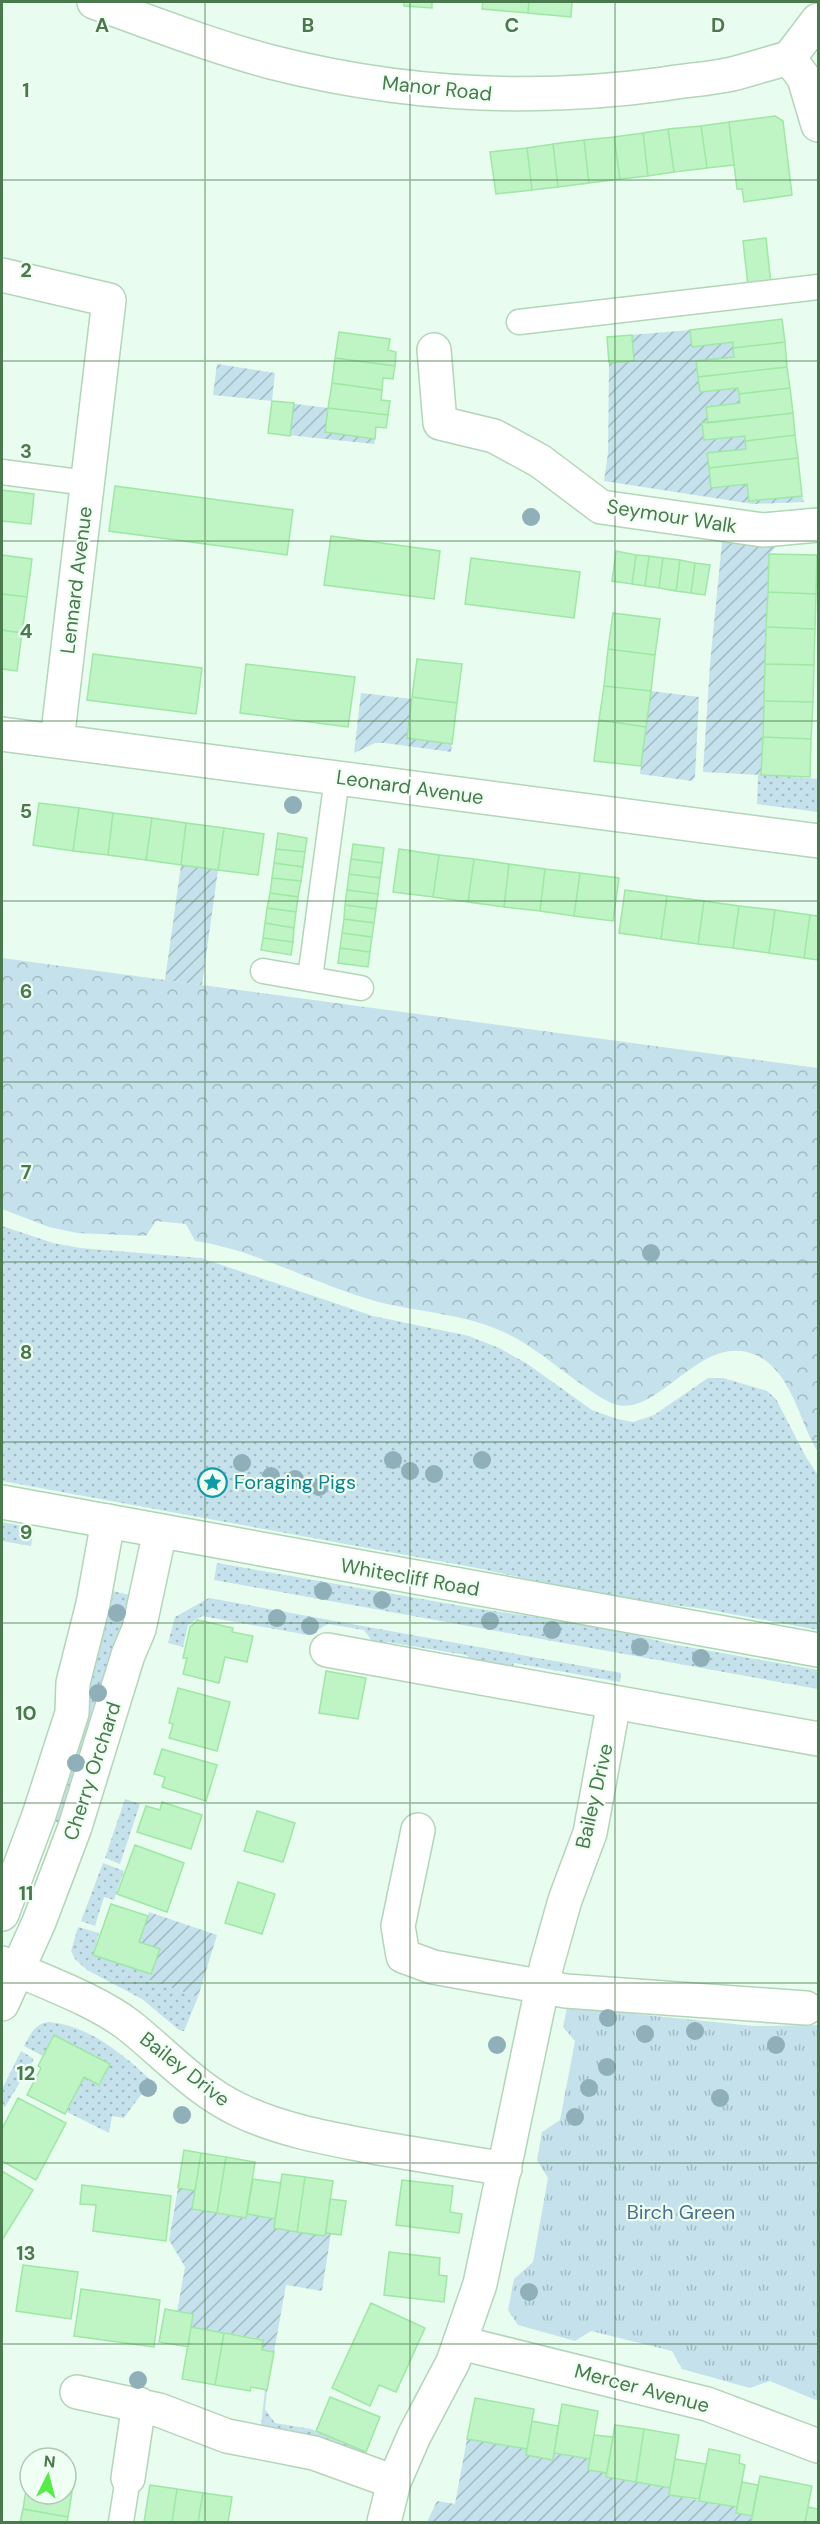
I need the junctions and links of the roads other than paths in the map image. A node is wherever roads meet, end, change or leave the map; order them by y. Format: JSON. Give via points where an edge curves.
{"nodes":[{"id":1,"x":94,"y":2,"type":"edge"},
{"id":2,"x":819,"y":20,"type":"edge"},
{"id":3,"x":789,"y":58,"type":"junction"},
{"id":4,"x":819,"y":125,"type":"edge"},
{"id":5,"x":2,"y":275,"type":"edge"},
{"id":6,"x":819,"y":287,"type":"edge"},
{"id":7,"x":519,"y":322,"type":"dead end"},
{"id":8,"x":434,"y":350,"type":"dead end"},
{"id":9,"x":2,"y":472,"type":"edge"},
{"id":10,"x":87,"y":483,"type":"junction"},
{"id":11,"x":819,"y":525,"type":"edge"},
{"id":12,"x":2,"y":734,"type":"edge"},
{"id":13,"x":57,"y":741,"type":"junction"},
{"id":14,"x":337,"y":778,"type":"junction"},
{"id":15,"x":819,"y":841,"type":"edge"},
{"id":16,"x":263,"y":971,"type":"dead end"},
{"id":17,"x":310,"y":978,"type":"junction"},
{"id":18,"x":361,"y":988,"type":"dead end"},
{"id":19,"x":2,"y":1502,"type":"edge"},
{"id":20,"x":108,"y":1521,"type":"junction"},
{"id":21,"x":160,"y":1531,"type":"junction"},
{"id":22,"x":327,"y":1650,"type":"dead end"},
{"id":23,"x":819,"y":1650,"type":"edge"},
{"id":24,"x":614,"y":1702,"type":"junction"},
{"id":25,"x":819,"y":1739,"type":"edge"},
{"id":26,"x":418,"y":1830,"type":"dead end"},
{"id":27,"x":2,"y":1914,"type":"edge"},
{"id":28,"x":9,"y":1966,"type":"edge"},
{"id":29,"x":542,"y":1987,"type":"junction"},
{"id":30,"x":2,"y":2004,"type":"edge"},
{"id":31,"x":806,"y":2008,"type":"dead end"},
{"id":32,"x":505,"y":2169,"type":"junction"},
{"id":33,"x":461,"y":2343,"type":"junction"},
{"id":34,"x":74,"y":2391,"type":"dead end"},
{"id":35,"x":139,"y":2404,"type":"junction"},
{"id":36,"x":819,"y":2446,"type":"edge"},
{"id":37,"x":128,"y":2478,"type":"joint"},
{"id":38,"x":394,"y":2482,"type":"junction"},
{"id":39,"x":121,"y":2523,"type":"edge"},
{"id":40,"x":384,"y":2523,"type":"edge"}],
"edges":[{"from":1,"to":3,"type":"street","name":"Manor Road","via":[[270,62],[348,78],[471,94],[532,95],[634,88],[730,74]]},
{"from":2,"to":3,"type":"street"},
{"from":3,"to":4,"type":"street","via":[[804,78]]},
{"from":5,"to":10,"type":"street","name":"Lennard Avenue","via":[[109,300]]},
{"from":6,"to":7,"type":"lane"},
{"from":8,"to":11,"type":"street","name":"Seymour Walk","via":[[440,423],[494,436],[540,460],[601,507],[763,530]]},
{"from":9,"to":10,"type":"lane"},
{"from":10,"to":13,"type":"street","name":"Lennard Avenue"},
{"from":12,"to":13,"type":"street","name":"Leonard Avenue"},
{"from":13,"to":14,"type":"street","name":"Leonard Avenue"},
{"from":14,"to":15,"type":"street","name":"Leonard Avenue"},
{"from":14,"to":17,"type":"lane"},
{"from":16,"to":17,"type":"lane"},
{"from":17,"to":18,"type":"lane"},
{"from":19,"to":20,"type":"street","name":"Whitecliff Road"},
{"from":20,"to":21,"type":"street","name":"Whitecliff Road"},
{"from":20,"to":27,"type":"street","name":"Cherry Orchard","via":[[73,1683],[73,1708]]},
{"from":21,"to":23,"type":"street","name":"Whitecliff Road"},
{"from":21,"to":28,"type":"street","name":"Cherry Orchard","via":[[136,1636],[83,1803],[39,1922]]},
{"from":22,"to":24,"type":"street"},
{"from":24,"to":25,"type":"street"},
{"from":24,"to":29,"type":"street","name":"Bailey Drive","via":[[590,1833],[559,1919]]},
{"from":26,"to":29,"type":"street","via":[[398,1926],[403,1956],[433,1966]]},
{"from":28,"to":30,"type":"street","name":"Cherry Orchard"},
{"from":28,"to":32,"type":"street","name":"Bailey Drive","via":[[108,2012],[132,2027],[209,2092],[261,2119],[347,2142]]},
{"from":29,"to":31,"type":"street"},
{"from":29,"to":32,"type":"street","name":"Bailey Drive"},
{"from":32,"to":33,"type":"street","name":"Bailey Drive","via":[[480,2284]]},
{"from":33,"to":36,"type":"street","name":"Mercer Avenue","via":[[707,2404]]},
{"from":33,"to":38,"type":"street","name":"Bailey Drive"},
{"from":34,"to":35,"type":"street"},
{"from":35,"to":37,"type":"street"},
{"from":35,"to":38,"type":"street","via":[[227,2436],[314,2453]]},
{"from":37,"to":39,"type":"lane"},
{"from":38,"to":40,"type":"street","name":"Bailey Drive"}]}
